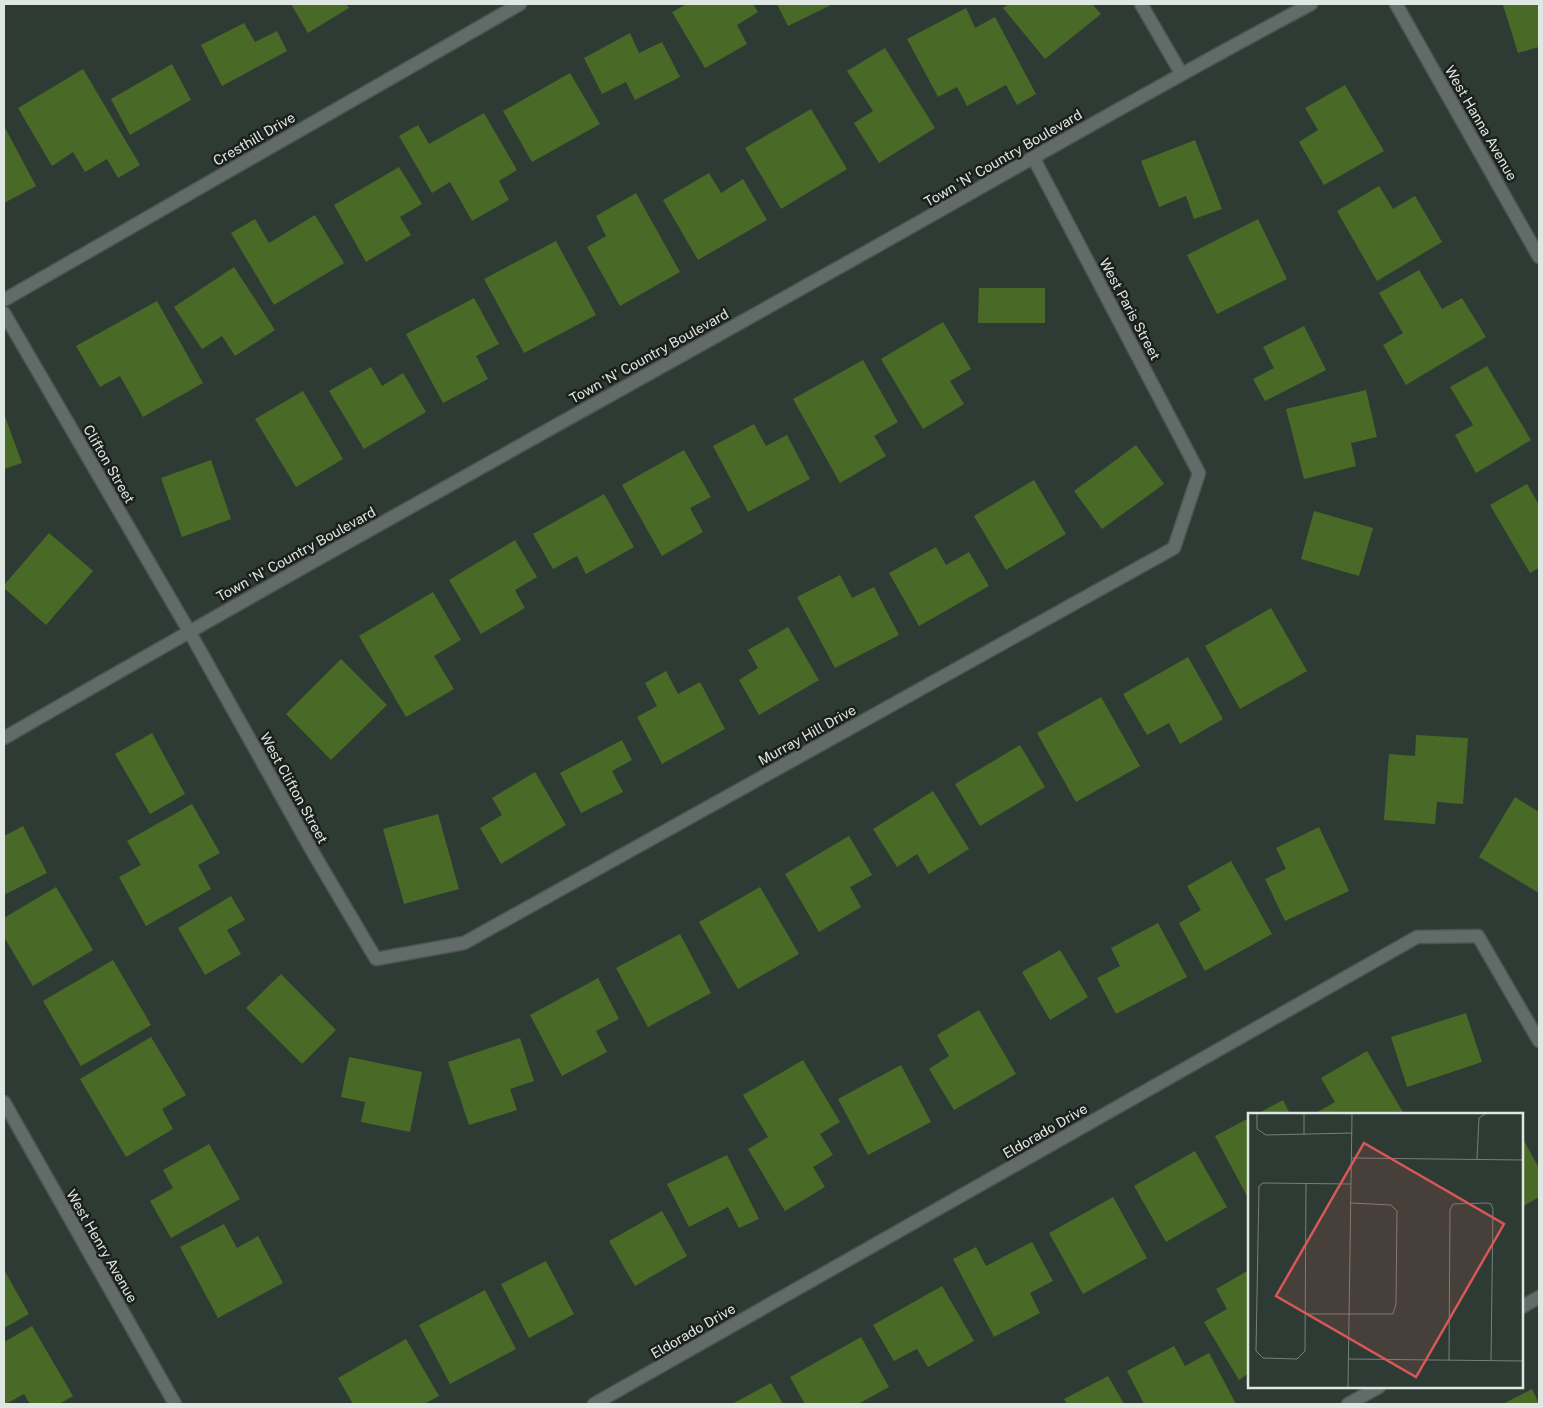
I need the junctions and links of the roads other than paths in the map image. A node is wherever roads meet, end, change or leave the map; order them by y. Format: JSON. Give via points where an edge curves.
{"nodes":[{"id":1,"x":520,"y":4,"type":"edge"},
{"id":2,"x":1141,"y":4,"type":"edge"},
{"id":3,"x":1311,"y":4,"type":"edge"},
{"id":4,"x":1396,"y":4,"type":"edge"},
{"id":5,"x":1181,"y":73,"type":"junction"},
{"id":6,"x":1034,"y":159,"type":"junction"},
{"id":7,"x":1539,"y":257,"type":"edge"},
{"id":8,"x":4,"y":300,"type":"edge"},
{"id":9,"x":4,"y":313,"type":"edge"},
{"id":10,"x":1199,"y":473,"type":"joint"},
{"id":11,"x":189,"y":631,"type":"junction"},
{"id":12,"x":4,"y":738,"type":"edge"},
{"id":13,"x":376,"y":959,"type":"joint"},
{"id":14,"x":1539,"y":1041,"type":"edge"},
{"id":15,"x":4,"y":1102,"type":"edge"},
{"id":16,"x":1539,"y":1297,"type":"edge"},
{"id":17,"x":1523,"y":1306,"type":"edge"},
{"id":18,"x":1378,"y":1388,"type":"edge"},
{"id":19,"x":175,"y":1404,"type":"edge"},
{"id":20,"x":594,"y":1404,"type":"edge"},
{"id":21,"x":1348,"y":1404,"type":"edge"}],
"edges":[{"from":1,"to":8,"type":"street","name":"Cresthill Drive"},
{"from":2,"to":5,"type":"street"},
{"from":3,"to":5,"type":"street","name":"Town 'N' Country Boulevard"},
{"from":4,"to":7,"type":"street","name":"West Hanna Avenue"},
{"from":5,"to":6,"type":"street","name":"Town 'N' Country Boulevard"},
{"from":6,"to":10,"type":"street","name":"West Paris Street"},
{"from":6,"to":11,"type":"street","name":"Town 'N' Country Boulevard"},
{"from":9,"to":11,"type":"street","name":"Clifton Street"},
{"from":10,"to":13,"type":"street","name":"Murray Hill Drive","via":[[1174,548],[464,943]]},
{"from":11,"to":12,"type":"street","name":"Town 'N' Country Boulevard"},
{"from":11,"to":13,"type":"street","name":"West Clifton Street"},
{"from":14,"to":20,"type":"street","name":"Eldorado Drive","via":[[1478,936],[1417,937]]},
{"from":15,"to":19,"type":"street","name":"West Henry Avenue"},
{"from":16,"to":17,"type":"street"},
{"from":18,"to":21,"type":"street"}]}
